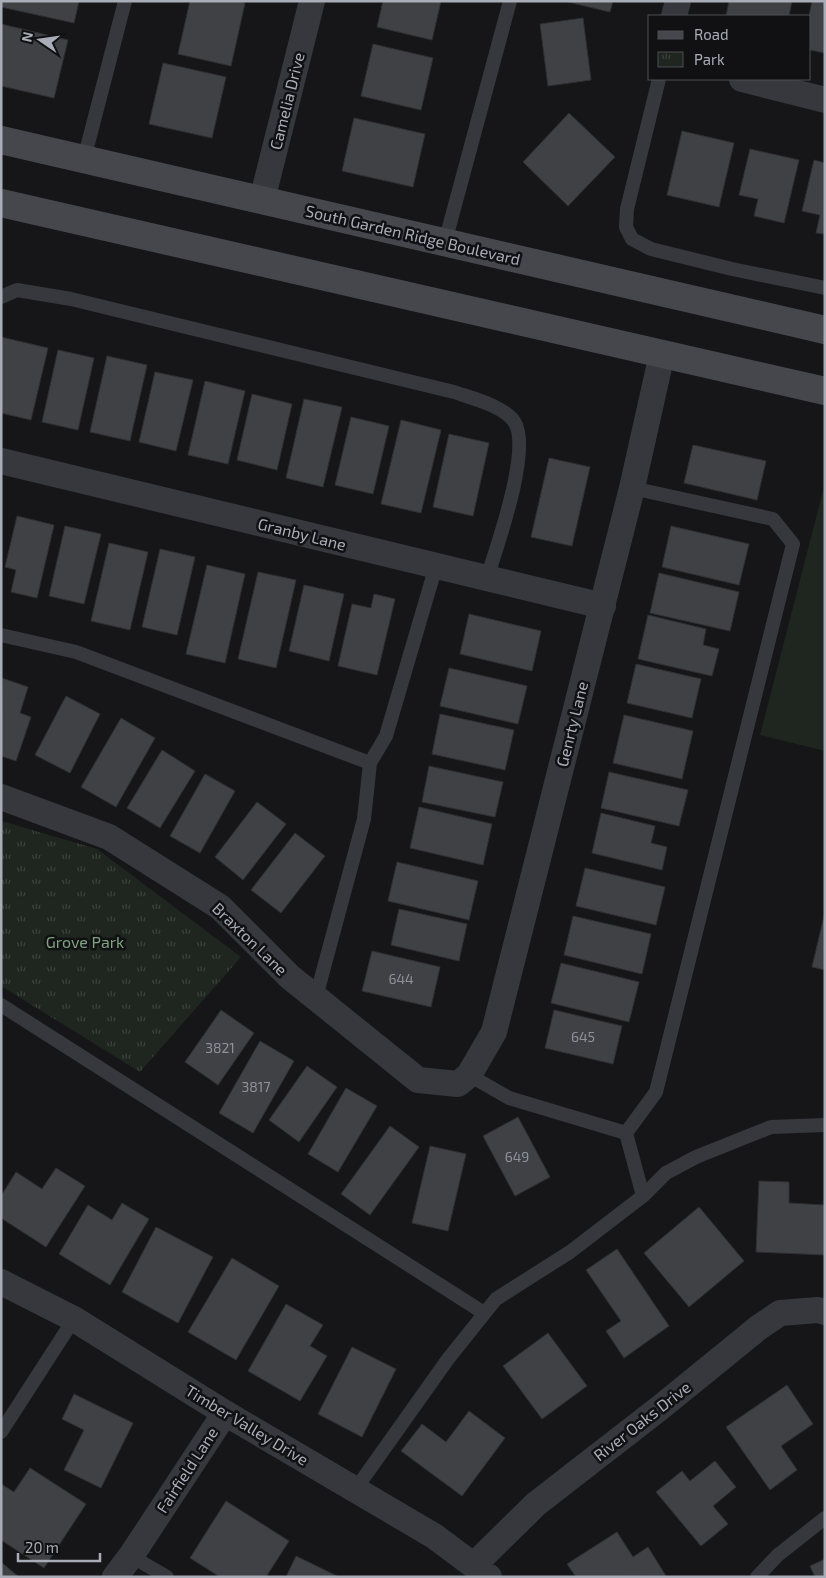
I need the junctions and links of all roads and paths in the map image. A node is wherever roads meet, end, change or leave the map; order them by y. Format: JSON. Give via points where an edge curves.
{"nodes":[{"id":1,"x":124,"y":1,"type":"edge"},
{"id":2,"x":312,"y":1,"type":"edge"},
{"id":3,"x":510,"y":1,"type":"edge"},
{"id":4,"x":678,"y":1,"type":"edge"},
{"id":5,"x":674,"y":15,"type":"edge"},
{"id":6,"x":659,"y":80,"type":"edge"},
{"id":7,"x":746,"y":80,"type":"edge"},
{"id":8,"x":825,"y":100,"type":"edge"},
{"id":9,"x":1,"y":140,"type":"edge"},
{"id":10,"x":84,"y":159,"type":"junction"},
{"id":11,"x":262,"y":200,"type":"junction"},
{"id":12,"x":1,"y":203,"type":"edge"},
{"id":13,"x":445,"y":242,"type":"junction"},
{"id":14,"x":825,"y":288,"type":"edge"},
{"id":15,"x":1,"y":297,"type":"edge"},
{"id":16,"x":825,"y":330,"type":"edge"},
{"id":17,"x":662,"y":354,"type":"junction"},
{"id":18,"x":825,"y":391,"type":"edge"},
{"id":19,"x":1,"y":461,"type":"edge"},
{"id":20,"x":632,"y":488,"type":"junction"},
{"id":21,"x":436,"y":566,"type":"junction"},
{"id":22,"x":487,"y":578,"type":"junction"},
{"id":23,"x":602,"y":606,"type":"junction"},
{"id":24,"x":1,"y":635,"type":"edge"},
{"id":25,"x":370,"y":763,"type":"junction"},
{"id":26,"x":1,"y":797,"type":"edge"},
{"id":27,"x":316,"y":997,"type":"junction"},
{"id":28,"x":1,"y":1005,"type":"edge"},
{"id":29,"x":464,"y":1079,"type":"junction"},
{"id":30,"x":825,"y":1125,"type":"edge"},
{"id":31,"x":626,"y":1133,"type":"junction"},
{"id":32,"x":643,"y":1196,"type":"junction"},
{"id":33,"x":1,"y":1282,"type":"edge"},
{"id":34,"x":825,"y":1312,"type":"edge"},
{"id":35,"x":484,"y":1313,"type":"junction"},
{"id":36,"x":74,"y":1319,"type":"junction"},
{"id":37,"x":225,"y":1413,"type":"junction"},
{"id":38,"x":1,"y":1432,"type":"edge"},
{"id":39,"x":356,"y":1490,"type":"junction"},
{"id":40,"x":825,"y":1518,"type":"edge"},
{"id":41,"x":131,"y":1556,"type":"junction"},
{"id":42,"x":482,"y":1571,"type":"edge"},
{"id":43,"x":115,"y":1577,"type":"edge"},
{"id":44,"x":167,"y":1577,"type":"edge"},
{"id":45,"x":757,"y":1577,"type":"edge"}],
"edges":[{"from":1,"to":10,"type":"lane"},
{"from":2,"to":11,"type":"street","name":"Camelia Drive"},
{"from":3,"to":13,"type":"lane"},
{"from":4,"to":5,"type":"street"},
{"from":6,"to":14,"type":"lane","via":[[628,209],[626,227],[632,239],[651,248],[732,269]]},
{"from":7,"to":8,"type":"street"},
{"from":9,"to":10,"type":"main road","name":"South Garden Ridge Boulevard"},
{"from":10,"to":11,"type":"main road","name":"South Garden Ridge Boulevard"},
{"from":11,"to":13,"type":"main road","name":"South Garden Ridge Boulevard"},
{"from":12,"to":17,"type":"main road"},
{"from":13,"to":16,"type":"main road","name":"South Garden Ridge Boulevard"},
{"from":15,"to":22,"type":"lane","via":[[17,290],[71,299],[454,392],[503,411],[515,423],[520,458]]},
{"from":17,"to":18,"type":"main road"},
{"from":17,"to":20,"type":"street","name":"Genrty Lane"},
{"from":19,"to":21,"type":"street","name":"Granby Lane"},
{"from":20,"to":23,"type":"street","name":"Genrty Lane"},
{"from":20,"to":31,"type":"lane","via":[[773,519],[793,544],[656,1092]]},
{"from":21,"to":22,"type":"street","name":"Granby Lane"},
{"from":21,"to":25,"type":"lane","via":[[386,736]]},
{"from":22,"to":23,"type":"street","name":"Granby Lane"},
{"from":23,"to":29,"type":"street","name":"Genrty Lane","via":[[494,1032]]},
{"from":24,"to":25,"type":"lane","via":[[76,652]]},
{"from":25,"to":27,"type":"lane","via":[[364,819]]},
{"from":26,"to":27,"type":"street","name":"Braxton Lane","via":[[109,837],[195,891],[220,907],[290,978]]},
{"from":27,"to":29,"type":"street","name":"Braxton Lane","via":[[418,1080]]},
{"from":28,"to":35,"type":"lane"},
{"from":29,"to":31,"type":"lane","via":[[509,1098]]},
{"from":30,"to":32,"type":"lane","via":[[771,1127],[696,1157],[666,1173]]},
{"from":31,"to":32,"type":"lane"},
{"from":32,"to":35,"type":"lane","via":[[570,1252],[496,1299]]},
{"from":33,"to":36,"type":"street","name":"Timber Valley Drive"},
{"from":34,"to":42,"type":"street","name":"River Oaks Drive","via":[[780,1313],[758,1328],[536,1504]]},
{"from":35,"to":39,"type":"lane"},
{"from":36,"to":37,"type":"street","name":"Timber Valley Drive"},
{"from":36,"to":38,"type":"lane"},
{"from":37,"to":39,"type":"street","name":"Timber Valley Drive"},
{"from":37,"to":41,"type":"street","name":"Fairfield Lane"},
{"from":39,"to":42,"type":"street","name":"Timber Valley Drive","via":[[434,1536]]},
{"from":40,"to":45,"type":"lane","via":[[778,1555]]},
{"from":41,"to":43,"type":"street","name":"Fairfield Lane"},
{"from":41,"to":44,"type":"lane"}]}
